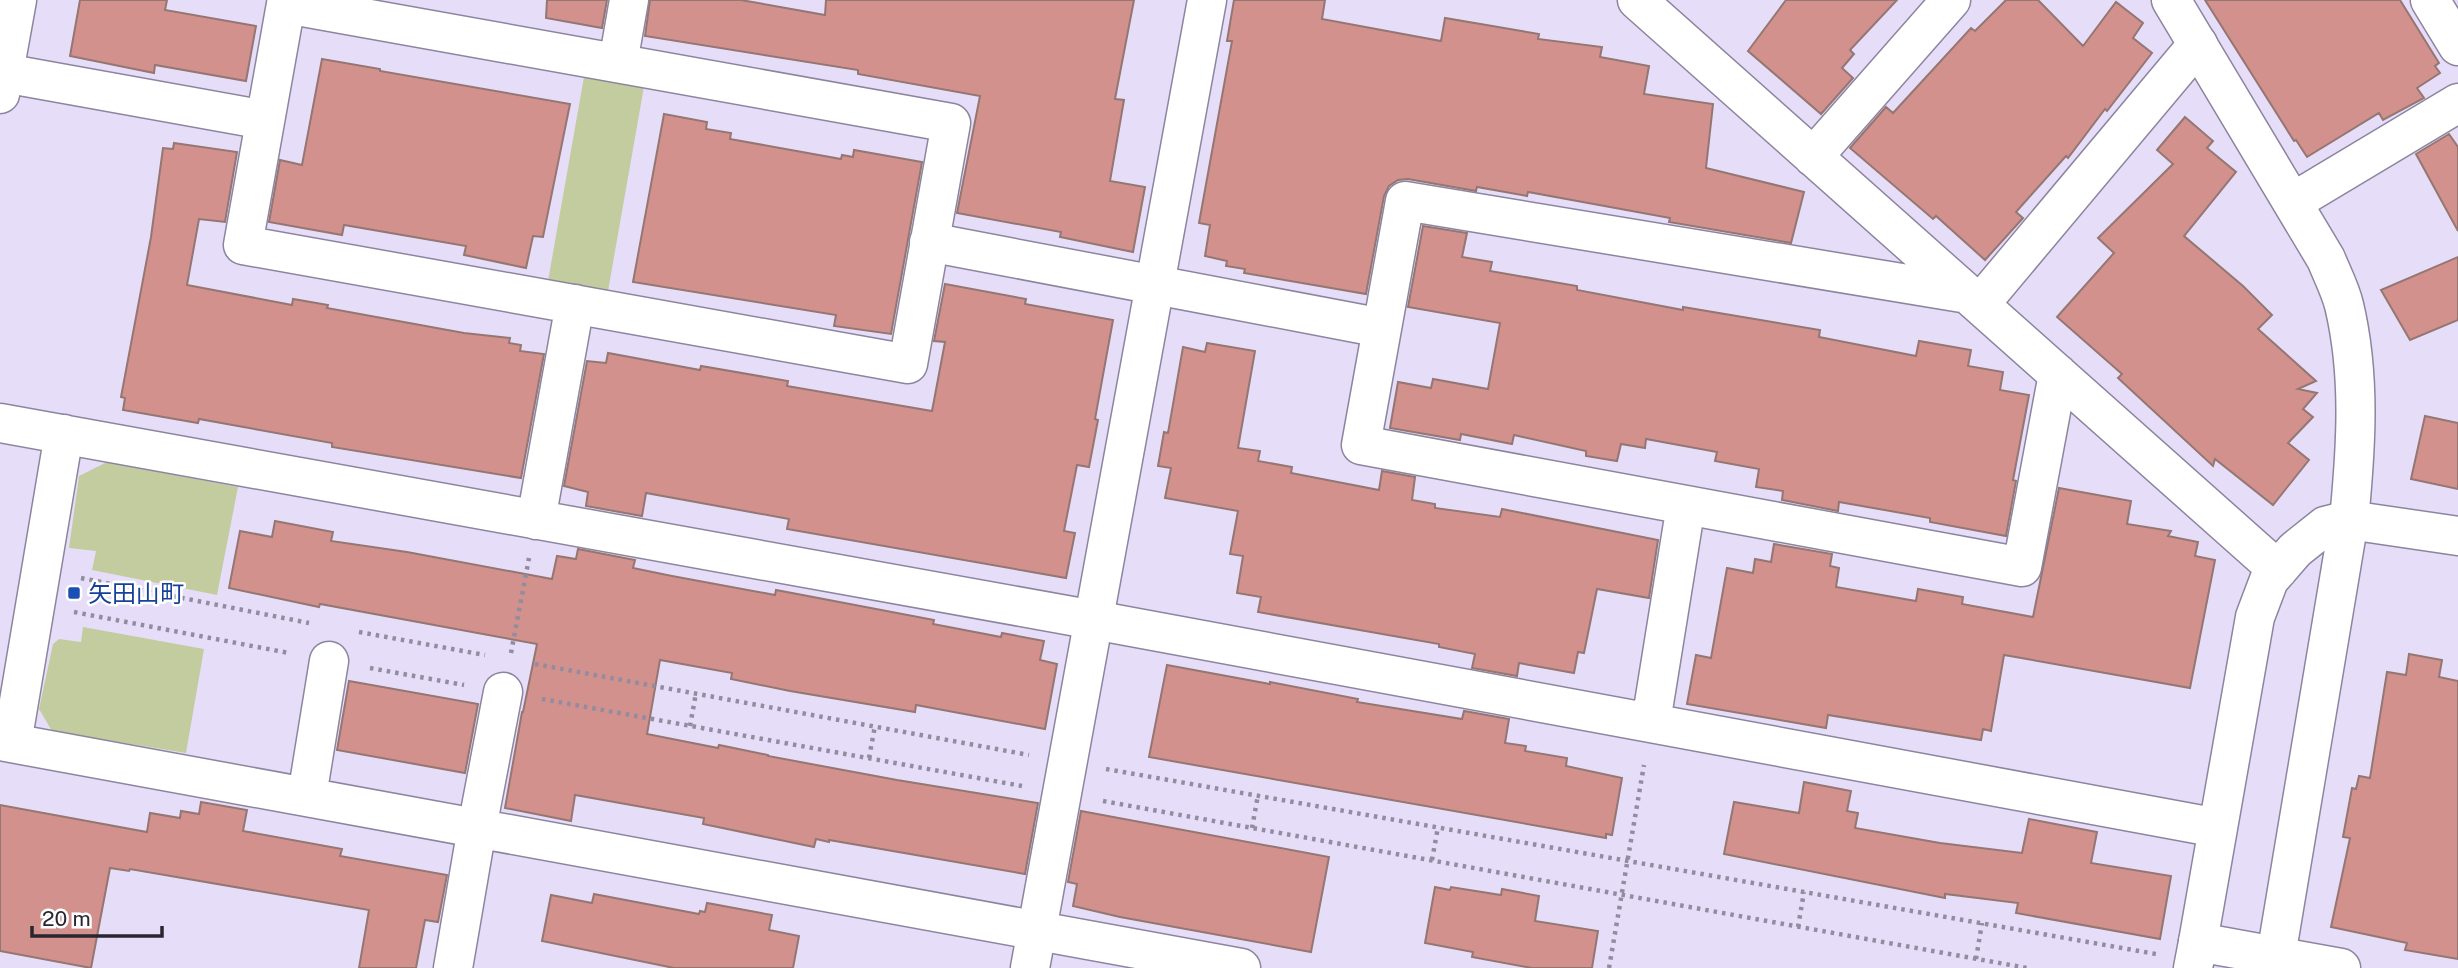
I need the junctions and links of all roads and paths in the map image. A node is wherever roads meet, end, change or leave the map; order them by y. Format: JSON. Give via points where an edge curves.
{"nodes":[{"id":1,"x":17,"y":0,"type":"edge"},
{"id":2,"x":629,"y":0,"type":"edge"},
{"id":3,"x":1207,"y":0,"type":"edge"},
{"id":4,"x":1637,"y":0,"type":"edge"},
{"id":5,"x":1951,"y":0,"type":"edge"},
{"id":6,"x":2171,"y":0,"type":"edge"},
{"id":7,"x":2430,"y":0,"type":"edge"},
{"id":8,"x":2198,"y":44,"type":"junction"},
{"id":9,"x":2458,"y":46,"type":"edge"},
{"id":10,"x":618,"y":63,"type":"junction"},
{"id":11,"x":2,"y":83,"type":"edge"},
{"id":12,"x":2458,"y":103,"type":"edge"},
{"id":13,"x":265,"y":120,"type":"junction"},
{"id":14,"x":1814,"y":157,"type":"junction"},
{"id":15,"x":2292,"y":202,"type":"junction"},
{"id":16,"x":929,"y":242,"type":"junction"},
{"id":17,"x":1155,"y":286,"type":"junction"},
{"id":18,"x":1974,"y":299,"type":"junction"},
{"id":19,"x":575,"y":304,"type":"junction"},
{"id":20,"x":1382,"y":328,"type":"junction"},
{"id":21,"x":2058,"y":374,"type":"junction"},
{"id":22,"x":0,"y":423,"type":"edge"},
{"id":23,"x":64,"y":434,"type":"junction"},
{"id":24,"x":1686,"y":505,"type":"junction"},
{"id":25,"x":536,"y":520,"type":"junction"},
{"id":26,"x":2349,"y":520,"type":"junction"},
{"id":27,"x":2458,"y":536,"type":"edge"},
{"id":28,"x":41,"y":570,"type":"junction"},
{"id":29,"x":2278,"y":570,"type":"junction"},
{"id":30,"x":1094,"y":620,"type":"junction"},
{"id":31,"x":320,"y":625,"type":"dead end"},
{"id":32,"x":338,"y":646,"type":"joint"},
{"id":33,"x":507,"y":676,"type":"junction"},
{"id":34,"x":696,"y":693,"type":"junction"},
{"id":35,"x":1651,"y":722,"type":"junction"},
{"id":36,"x":690,"y":726,"type":"dead end"},
{"id":37,"x":874,"y":726,"type":"junction"},
{"id":38,"x":6,"y":742,"type":"edge"},
{"id":39,"x":869,"y":758,"type":"dead end"},
{"id":40,"x":1068,"y":762,"type":"junction"},
{"id":41,"x":1258,"y":795,"type":"junction"},
{"id":42,"x":307,"y":796,"type":"junction"},
{"id":43,"x":1438,"y":827,"type":"junction"},
{"id":44,"x":477,"y":828,"type":"junction"},
{"id":45,"x":1252,"y":828,"type":"dead end"},
{"id":46,"x":2218,"y":828,"type":"junction"},
{"id":47,"x":1432,"y":860,"type":"dead end"},
{"id":48,"x":1628,"y":860,"type":"junction"},
{"id":49,"x":1804,"y":892,"type":"junction"},
{"id":50,"x":1982,"y":923,"type":"junction"},
{"id":51,"x":1798,"y":927,"type":"dead end"},
{"id":52,"x":1037,"y":931,"type":"junction"},
{"id":53,"x":2276,"y":956,"type":"junction"},
{"id":54,"x":2195,"y":957,"type":"edge"},
{"id":55,"x":1976,"y":959,"type":"dead end"},
{"id":56,"x":453,"y":968,"type":"edge"},
{"id":57,"x":1030,"y":968,"type":"edge"},
{"id":58,"x":1241,"y":968,"type":"edge"},
{"id":59,"x":1609,"y":968,"type":"edge"},
{"id":60,"x":2342,"y":968,"type":"edge"}],
"edges":[{"from":1,"to":11,"type":"street"},
{"from":2,"to":10,"type":"street"},
{"from":3,"to":17,"type":"street"},
{"from":4,"to":14,"type":"street"},
{"from":5,"to":14,"type":"street"},
{"from":6,"to":8,"type":"street"},
{"from":7,"to":9,"type":"street"},
{"from":8,"to":15,"type":"street"},
{"from":8,"to":18,"type":"street"},
{"from":10,"to":13,"type":"street","via":[[286,4]]},
{"from":10,"to":16,"type":"street","via":[[951,123]]},
{"from":11,"to":13,"type":"street"},
{"from":12,"to":15,"type":"street"},
{"from":13,"to":19,"type":"street","via":[[243,245]]},
{"from":14,"to":18,"type":"street"},
{"from":15,"to":26,"type":"street","via":[[2326,259],[2344,303],[2356,413]]},
{"from":16,"to":17,"type":"street"},
{"from":16,"to":19,"type":"street","via":[[908,364]]},
{"from":17,"to":20,"type":"street"},
{"from":17,"to":30,"type":"street"},
{"from":18,"to":20,"type":"street","via":[[1405,201]]},
{"from":18,"to":21,"type":"street"},
{"from":19,"to":25,"type":"street"},
{"from":20,"to":24,"type":"street","via":[[1361,445]]},
{"from":21,"to":24,"type":"street","via":[[2022,567]]},
{"from":21,"to":29,"type":"street"},
{"from":22,"to":23,"type":"street"},
{"from":23,"to":25,"type":"street"},
{"from":23,"to":28,"type":"street"},
{"from":24,"to":35,"type":"street"},
{"from":25,"to":30,"type":"street"},
{"from":25,"to":33,"type":"path"},
{"from":26,"to":27,"type":"street"},
{"from":26,"to":29,"type":"street","via":[[2325,526]]},
{"from":26,"to":53,"type":"street"},
{"from":28,"to":31,"type":"path"},
{"from":28,"to":38,"type":"street"},
{"from":29,"to":46,"type":"street","via":[[2269,580],[2255,617]]},
{"from":30,"to":35,"type":"street"},
{"from":30,"to":40,"type":"street"},
{"from":32,"to":33,"type":"path"},
{"from":32,"to":42,"type":"street"},
{"from":33,"to":34,"type":"path"},
{"from":33,"to":44,"type":"street"},
{"from":34,"to":36,"type":"path"},
{"from":34,"to":37,"type":"path"},
{"from":35,"to":46,"type":"street"},
{"from":35,"to":48,"type":"path"},
{"from":37,"to":39,"type":"path"},
{"from":37,"to":40,"type":"path"},
{"from":38,"to":42,"type":"street"},
{"from":40,"to":41,"type":"path"},
{"from":40,"to":52,"type":"street"},
{"from":41,"to":43,"type":"path"},
{"from":41,"to":45,"type":"path"},
{"from":42,"to":44,"type":"street"},
{"from":43,"to":47,"type":"path"},
{"from":43,"to":48,"type":"path"},
{"from":44,"to":52,"type":"street"},
{"from":44,"to":56,"type":"street"},
{"from":46,"to":54,"type":"street"},
{"from":48,"to":49,"type":"path"},
{"from":48,"to":59,"type":"path"},
{"from":49,"to":50,"type":"path"},
{"from":49,"to":51,"type":"path"},
{"from":50,"to":54,"type":"path"},
{"from":50,"to":55,"type":"path"},
{"from":52,"to":57,"type":"street"},
{"from":52,"to":58,"type":"street"},
{"from":53,"to":54,"type":"street"},
{"from":53,"to":60,"type":"street"}]}
